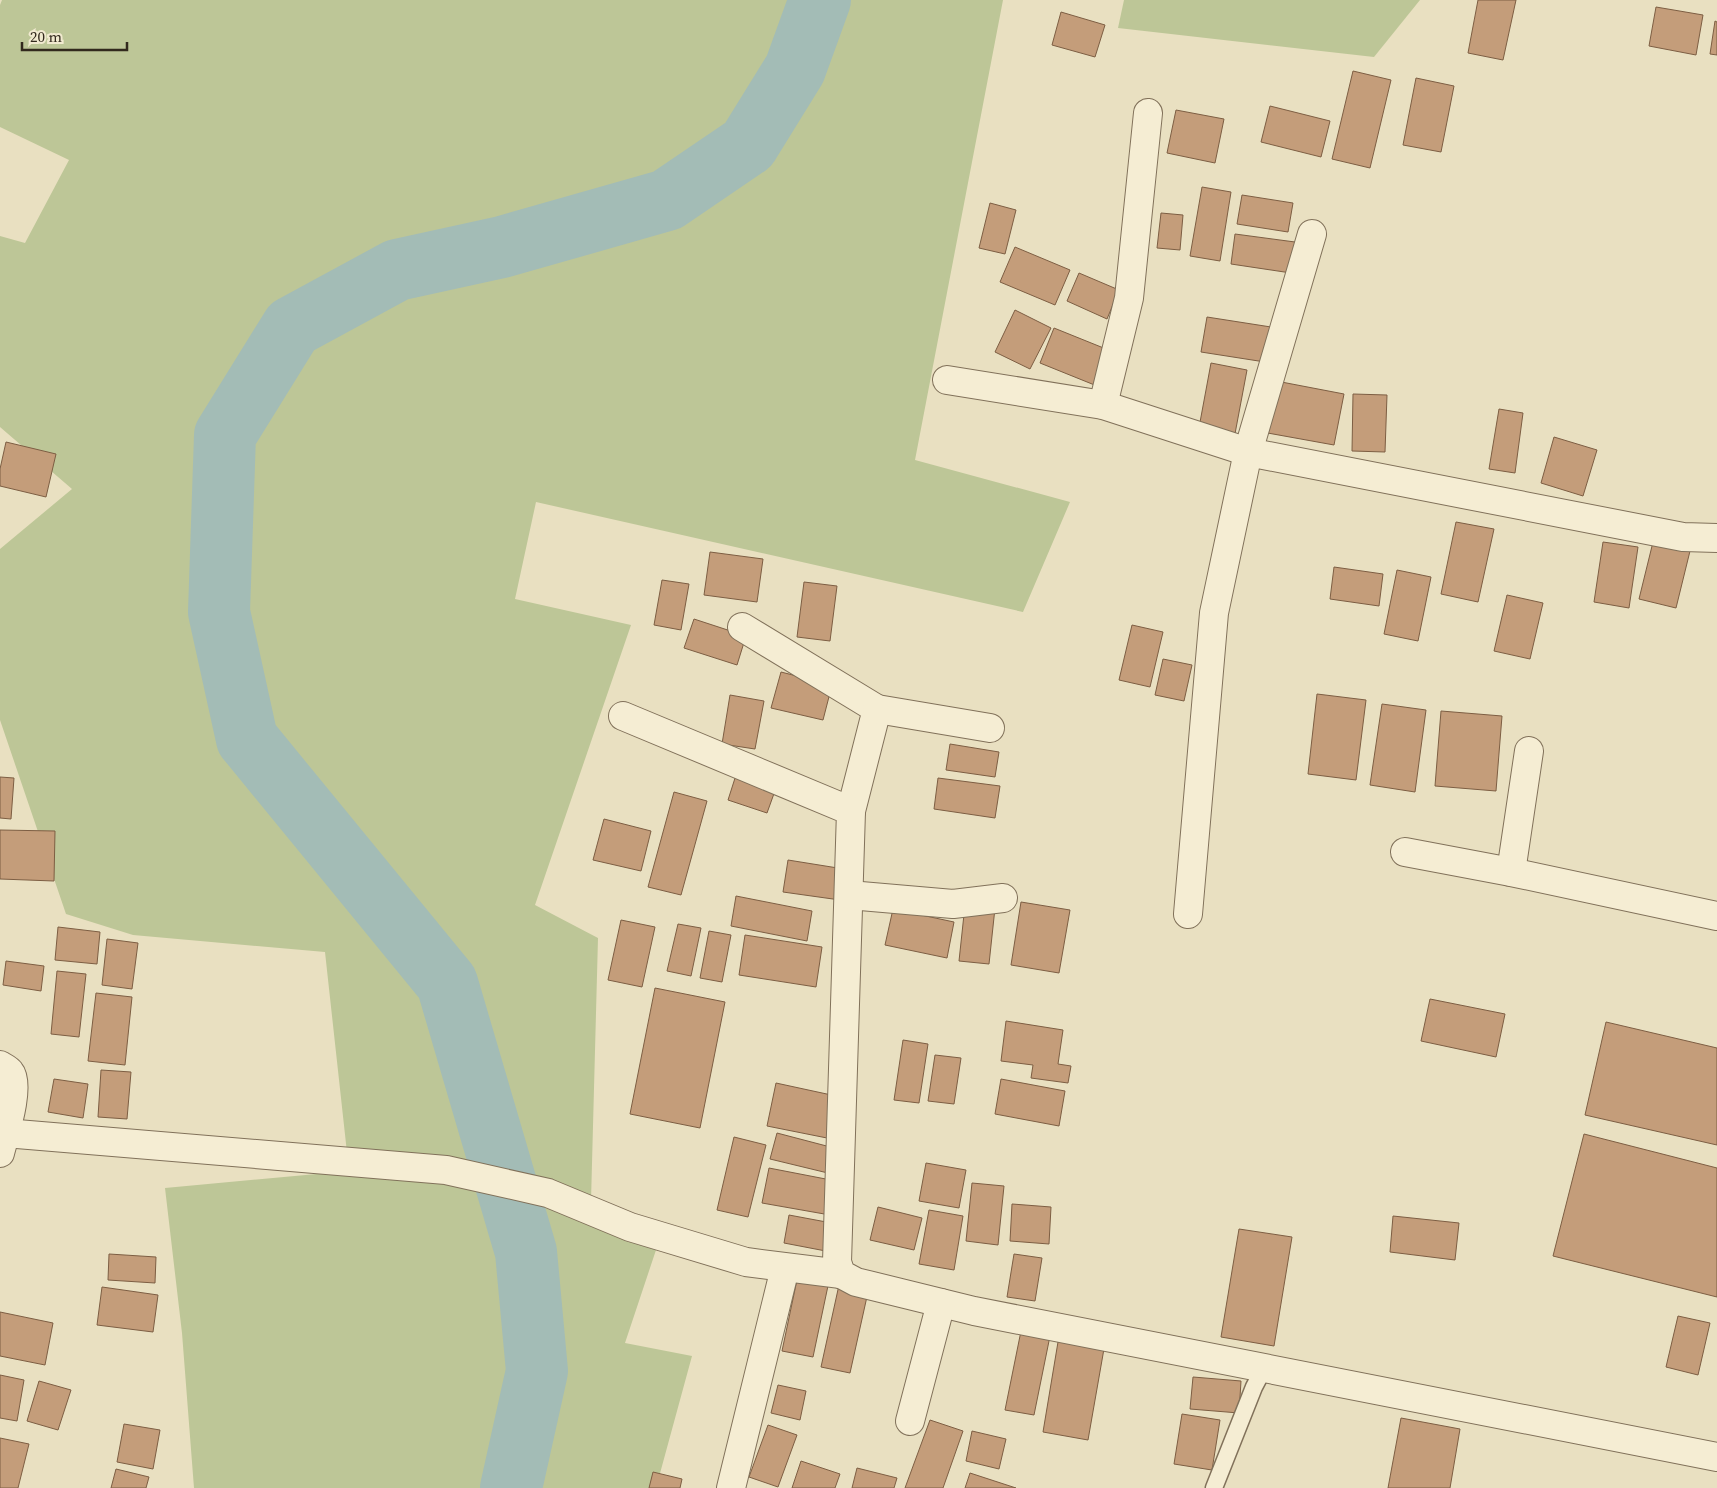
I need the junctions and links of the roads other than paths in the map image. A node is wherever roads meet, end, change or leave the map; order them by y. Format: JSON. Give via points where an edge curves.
{"nodes":[{"id":1,"x":1148,"y":113,"type":"dead end"},
{"id":2,"x":1312,"y":234,"type":"dead end"},
{"id":3,"x":947,"y":380,"type":"dead end"},
{"id":4,"x":1103,"y":405,"type":"junction"},
{"id":5,"x":1248,"y":452,"type":"junction"},
{"id":6,"x":1717,"y":538,"type":"edge"},
{"id":7,"x":742,"y":627,"type":"dead end"},
{"id":8,"x":876,"y":709,"type":"junction"},
{"id":9,"x":623,"y":716,"type":"dead end"},
{"id":10,"x":990,"y":728,"type":"dead end"},
{"id":11,"x":1529,"y":751,"type":"dead end"},
{"id":12,"x":851,"y":811,"type":"junction"},
{"id":13,"x":1405,"y":852,"type":"dead end"},
{"id":14,"x":1511,"y":872,"type":"junction"},
{"id":15,"x":849,"y":895,"type":"junction"},
{"id":16,"x":1003,"y":898,"type":"dead end"},
{"id":17,"x":1188,"y":914,"type":"dead end"},
{"id":18,"x":1717,"y":916,"type":"edge"},
{"id":19,"x":0,"y":1065,"type":"edge"},
{"id":20,"x":2,"y":1143,"type":"edge"},
{"id":21,"x":785,"y":1268,"type":"junction"},
{"id":22,"x":841,"y":1274,"type":"junction"},
{"id":23,"x":941,"y":1303,"type":"junction"},
{"id":24,"x":1264,"y":1368,"type":"junction"},
{"id":25,"x":910,"y":1421,"type":"dead end"},
{"id":26,"x":1717,"y":1457,"type":"edge"},
{"id":27,"x":731,"y":1488,"type":"edge"},
{"id":28,"x":1214,"y":1488,"type":"edge"}],
"edges":[{"from":1,"to":4,"type":"street","via":[[1129,298]]},
{"from":2,"to":5,"type":"street"},
{"from":3,"to":4,"type":"street"},
{"from":4,"to":5,"type":"street"},
{"from":5,"to":6,"type":"street","via":[[1683,538]]},
{"from":5,"to":17,"type":"street","via":[[1214,613]]},
{"from":7,"to":8,"type":"street"},
{"from":8,"to":10,"type":"street"},
{"from":8,"to":12,"type":"street"},
{"from":9,"to":12,"type":"street"},
{"from":11,"to":14,"type":"street"},
{"from":12,"to":15,"type":"street"},
{"from":13,"to":14,"type":"street"},
{"from":14,"to":18,"type":"street"},
{"from":15,"to":16,"type":"street","via":[[953,904]]},
{"from":15,"to":22,"type":"street","via":[[837,1262]]},
{"from":19,"to":20,"type":"street","via":[[10,1072],[14,1081]]},
{"from":20,"to":21,"type":"street","via":[[446,1170],[548,1193],[630,1227],[746,1262]]},
{"from":21,"to":22,"type":"street"},
{"from":21,"to":27,"type":"street"},
{"from":22,"to":23,"type":"street","via":[[856,1282]]},
{"from":23,"to":24,"type":"street"},
{"from":23,"to":25,"type":"street"},
{"from":24,"to":26,"type":"street"},
{"from":24,"to":28,"type":"lane"}]}
